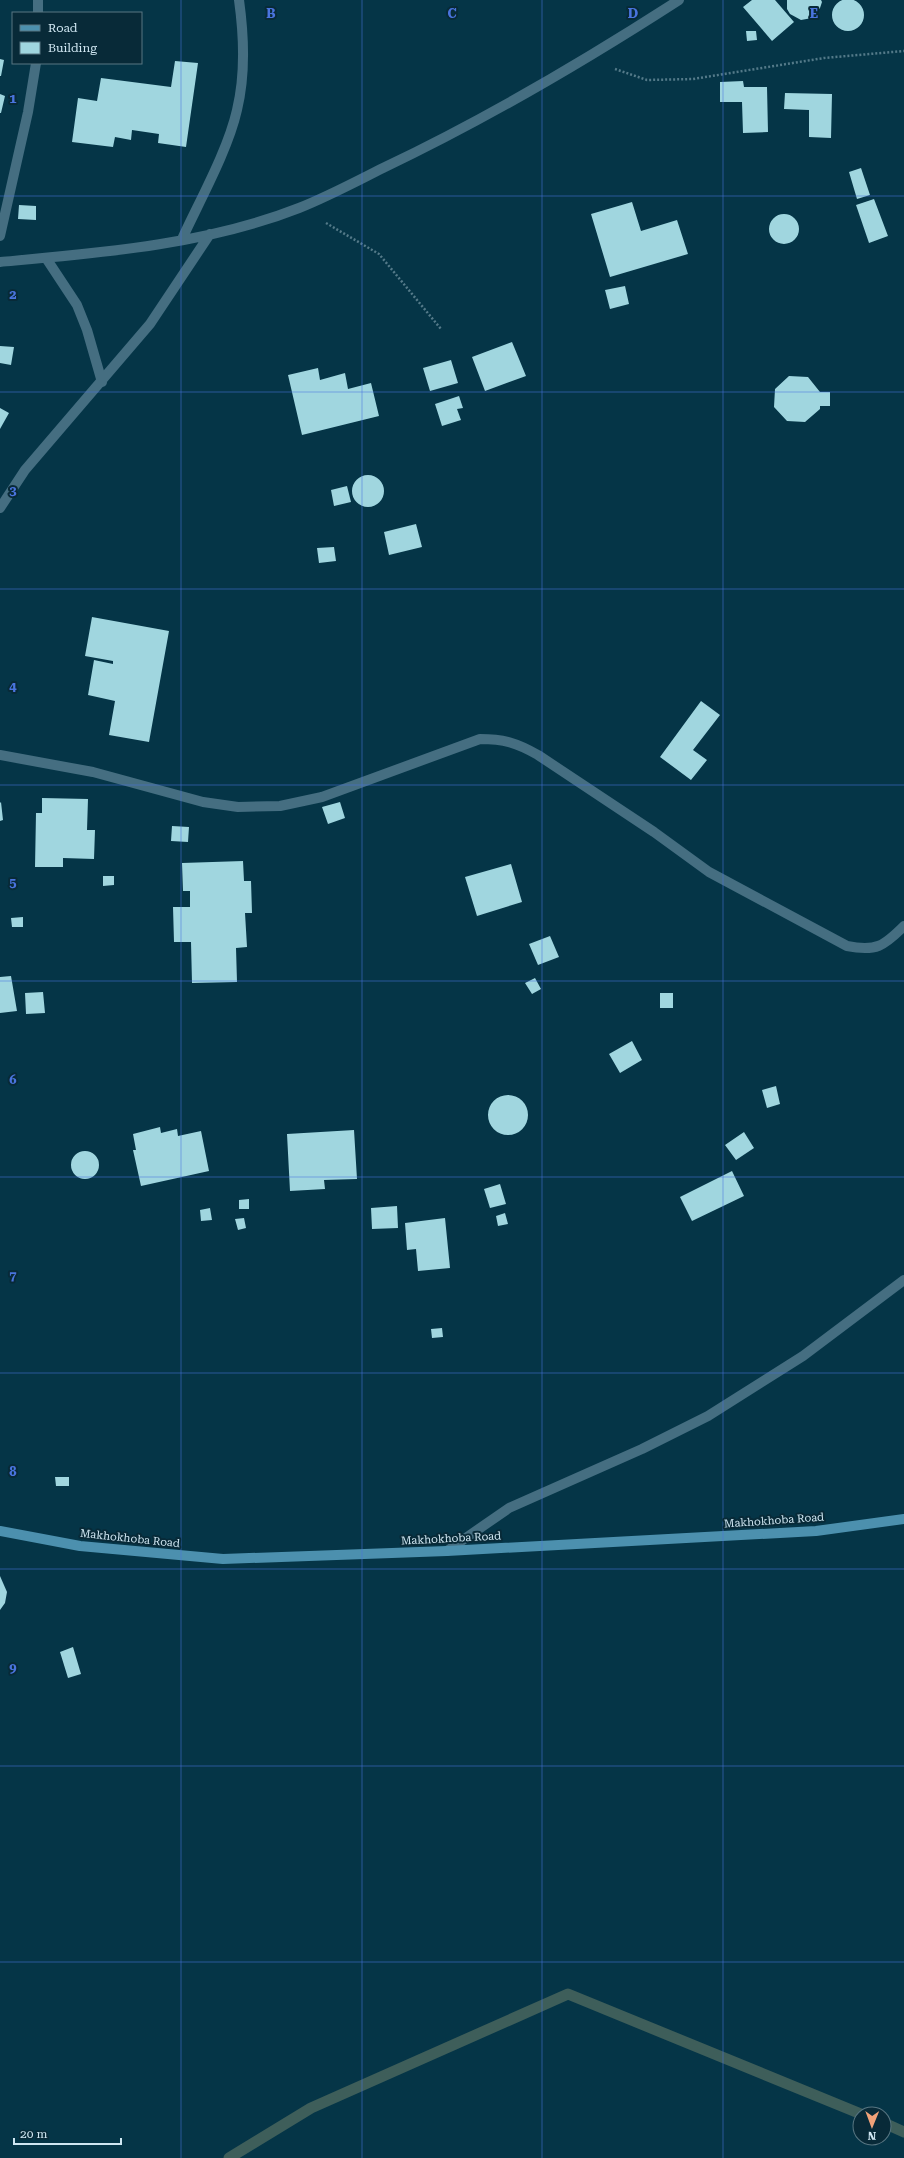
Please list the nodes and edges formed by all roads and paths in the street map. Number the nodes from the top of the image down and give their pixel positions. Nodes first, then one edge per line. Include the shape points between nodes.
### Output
1 (38, 0) edge
2 (239, 0) edge
3 (679, 0) edge
4 (38, 12) edge
5 (904, 51) edge
6 (592, 56) junction
7 (36, 64) edge
8 (299, 208) junction
9 (210, 234) junction
10 (0, 236) edge
11 (182, 239) junction
12 (46, 258) junction
13 (0, 262) edge
14 (441, 329) dead end
15 (102, 382) junction
16 (0, 508) edge
17 (0, 755) edge
18 (904, 926) edge
19 (904, 1280) edge
20 (904, 1519) edge
21 (0, 1532) edge
22 (447, 1551) junction

1 - 4 street
2 - 11 street via 243,77 237,111 225,146
3 - 6 street
5 - 6 path via 824,58 693,79 647,80 609,67
6 - 8 street via 450,136
7 - 10 street
8 - 9 street
8 - 14 path via 379,254
9 - 11 street
9 - 15 street via 150,324
11 - 12 street
12 - 13 street
12 - 15 street via 77,305
15 - 16 street via 25,470
17 - 18 street via 93,772 203,802 238,807 280,806 322,797 480,739 501,739 538,755 709,872 847,946 865,950 877,948 888,942
19 - 22 street via 803,1356 708,1416 642,1449 509,1508
20 - 22 street, Makhokhoba Road via 816,1531
21 - 22 street, Makhokhoba Road via 80,1546 223,1559

